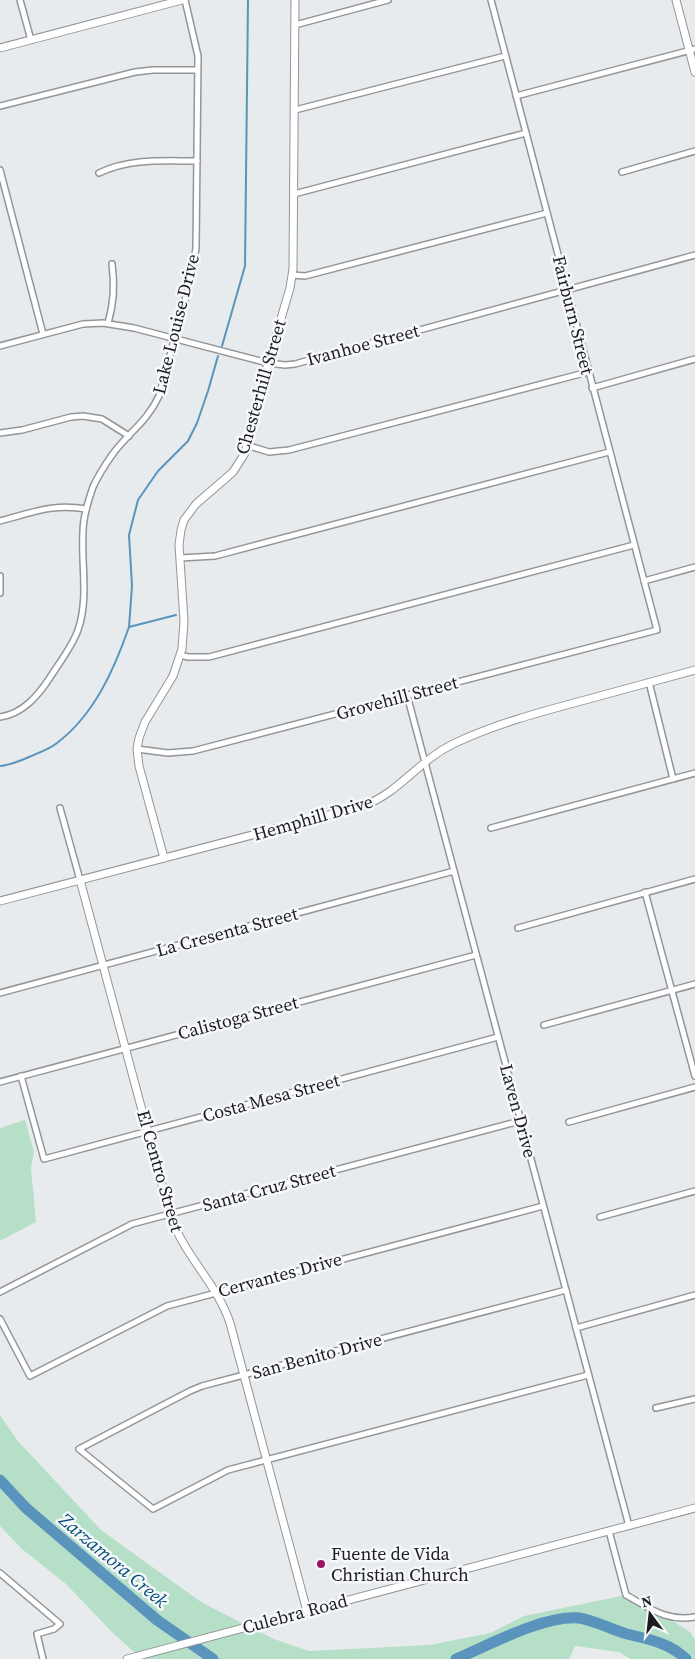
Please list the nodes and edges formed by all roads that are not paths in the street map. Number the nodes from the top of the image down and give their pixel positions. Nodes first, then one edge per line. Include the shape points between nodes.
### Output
1 (20, 0) edge
2 (184, 0) edge
3 (295, 0) edge
4 (388, 0) edge
5 (491, 0) edge
6 (676, 0) edge
7 (295, 25) junction
8 (31, 40) junction
9 (0, 48) edge
10 (692, 50) edge
11 (505, 56) junction
12 (197, 70) junction
13 (695, 72) edge
14 (516, 96) junction
15 (0, 106) edge
16 (295, 110) junction
17 (526, 133) junction
18 (695, 151) edge
19 (197, 161) junction
20 (0, 170) edge
21 (622, 172) dead end
22 (99, 173) dead end
23 (294, 194) junction
24 (548, 213) junction
25 (695, 255) edge
26 (112, 264) dead end
27 (293, 275) junction
28 (567, 290) junction
29 (108, 323) junction
30 (44, 334) junction
31 (174, 338) junction
32 (0, 346) edge
33 (695, 359) edge
34 (268, 363) junction
35 (588, 372) junction
36 (592, 388) junction
37 (0, 433) edge
38 (129, 436) junction
39 (246, 445) junction
40 (609, 452) junction
41 (86, 509) junction
42 (0, 521) edge
43 (634, 545) junction
44 (180, 558) junction
45 (695, 567) edge
46 (0, 576) edge
47 (644, 581) junction
48 (0, 593) edge
49 (656, 630) joint
50 (180, 654) junction
51 (695, 670) edge
52 (649, 682) junction
53 (407, 696) junction
54 (0, 718) edge
55 (137, 749) junction
56 (424, 762) junction
57 (695, 773) edge
58 (674, 779) junction
59 (60, 808) dead end
60 (491, 828) dead end
61 (164, 858) junction
62 (454, 871) junction
63 (695, 879) edge
64 (80, 880) junction
65 (645, 892) junction
66 (0, 901) edge
67 (518, 928) dead end
68 (476, 954) junction
69 (103, 965) junction
70 (695, 984) edge
71 (672, 991) junction
72 (0, 993) edge
73 (544, 1025) dead end
74 (498, 1037) junction
75 (125, 1048) junction
76 (22, 1076) junction
77 (695, 1076) edge
78 (0, 1082) edge
79 (695, 1088) edge
80 (520, 1121) junction
81 (569, 1122) dead end
82 (147, 1131) junction
83 (695, 1191) edge
84 (543, 1206) junction
85 (170, 1214) junction
86 (600, 1217) dead end
87 (566, 1290) junction
88 (0, 1292) edge
89 (215, 1293) junction
90 (695, 1295) edge
91 (0, 1319) edge
92 (576, 1328) junction
93 (244, 1375) junction
94 (588, 1375) junction
95 (695, 1399) edge
96 (656, 1408) dead end
97 (266, 1460) junction
98 (695, 1508) edge
99 (629, 1526) junction
100 (609, 1531) junction
101 (0, 1574) edge
102 (307, 1611) junction
103 (695, 1617) edge
104 (44, 1658) edge
105 (127, 1659) edge

1 - 8 street
2 - 8 street
2 - 12 street, Lake Louise Drive via 197,51
3 - 7 street, Chesterhill Street
4 - 7 street
5 - 11 street, Fairburn Street
6 - 10 street
7 - 16 street, Chesterhill Street
8 - 9 street
10 - 13 street
10 - 14 street
11 - 14 street, Fairburn Street
11 - 16 street
12 - 15 street via 134,72
12 - 19 street, Lake Louise Drive
14 - 17 street, Fairburn Street
16 - 23 street, Chesterhill Street
17 - 23 street
17 - 24 street, Fairburn Street
18 - 21 street
19 - 22 street via 135,162
19 - 31 street, Lake Louise Drive via 196,248
20 - 30 street
23 - 27 street, Chesterhill Street
24 - 27 street via 304,276
24 - 28 street, Fairburn Street
25 - 28 street, Ivanhoe Street
26 - 29 street via 115,290
27 - 34 street, Chesterhill Street
28 - 34 street, Ivanhoe Street via 295,364
28 - 35 street, Fairburn Street
29 - 30 street, Ivanhoe Street via 84,324
29 - 31 street, Ivanhoe Street
30 - 32 street, Ivanhoe Street
31 - 34 street, Ivanhoe Street
31 - 38 street, Lake Louise Drive via 154,408
33 - 36 street
34 - 39 street, Chesterhill Street
35 - 36 street, Fairburn Street
35 - 39 street via 289,450 269,452
36 - 40 street, Fairburn Street
37 - 38 street via 83,416 102,419
38 - 41 street, Lake Louise Drive via 99,475
39 - 44 street, Chesterhill Street via 233,472 196,504 184,520
40 - 43 street, Fairburn Street
40 - 44 street via 215,556
41 - 42 street via 54,507
41 - 54 street, Lake Louise Drive via 84,595 78,630 49,679 30,702 13,714
43 - 47 street, Fairburn Street
43 - 50 street via 209,657 193,658
44 - 50 street, Chesterhill Street via 184,621
45 - 47 street
46 - 48 street
47 - 49 street, Fairburn Street
49 - 53 street, Grovehill Street
50 - 55 street, Chesterhill Street via 173,676 145,722
51 - 52 street, Hemphill Drive
52 - 56 street, Hemphill Drive via 520,717 452,744
52 - 58 street
53 - 55 street, Grovehill Street via 193,751 168,753
53 - 56 street, Laven Drive
55 - 61 street, Chesterhill Street
56 - 61 street, Hemphill Drive via 390,793 363,806
56 - 62 street, Laven Drive
57 - 58 street
58 - 60 street
59 - 64 street, El Centro Street
61 - 64 street, Hemphill Drive
62 - 68 street, Laven Drive
62 - 69 street, La Cresenta Street
63 - 65 street
64 - 66 street, Hemphill Drive
64 - 69 street, El Centro Street
65 - 67 street
65 - 71 street
68 - 74 street, Laven Drive
68 - 75 street, Calistoga Street
69 - 72 street, La Cresenta Street
69 - 75 street, El Centro Street
70 - 71 street
71 - 73 street
71 - 77 street
74 - 80 street, Laven Drive
74 - 82 street, Costa Mesa Street
75 - 76 street, Calistoga Street
75 - 82 street, El Centro Street
76 - 78 street, Calistoga Street
76 - 82 street, Costa Mesa Street via 44,1159
79 - 81 street
80 - 84 street, Laven Drive
80 - 85 street, Santa Cruz Street
82 - 85 street, El Centro Street
83 - 86 street
84 - 87 street, Laven Drive
84 - 89 street, Cervantes Drive
85 - 88 street, Santa Cruz Street via 124,1227
85 - 89 street, El Centro Street via 186,1250
87 - 92 street, Laven Drive
87 - 93 street, San Benito Drive
89 - 91 street, Cervantes Drive via 156,1310 30,1376
89 - 93 street, El Centro Street via 227,1315
90 - 92 street
92 - 94 street, Laven Drive
93 - 97 street, El Centro Street
93 - 97 street, San Benito Drive via 190,1390 79,1450 153,1509 228,1470
94 - 97 street
94 - 99 street, Laven Drive
95 - 96 street
97 - 102 street, El Centro Street
98 - 99 street, Culebra Road
99 - 100 street, Culebra Road
100 - 102 street, Culebra Road
100 - 103 street via 626,1595 670,1617
101 - 104 street via 60,1624 37,1634
102 - 105 street, Culebra Road

